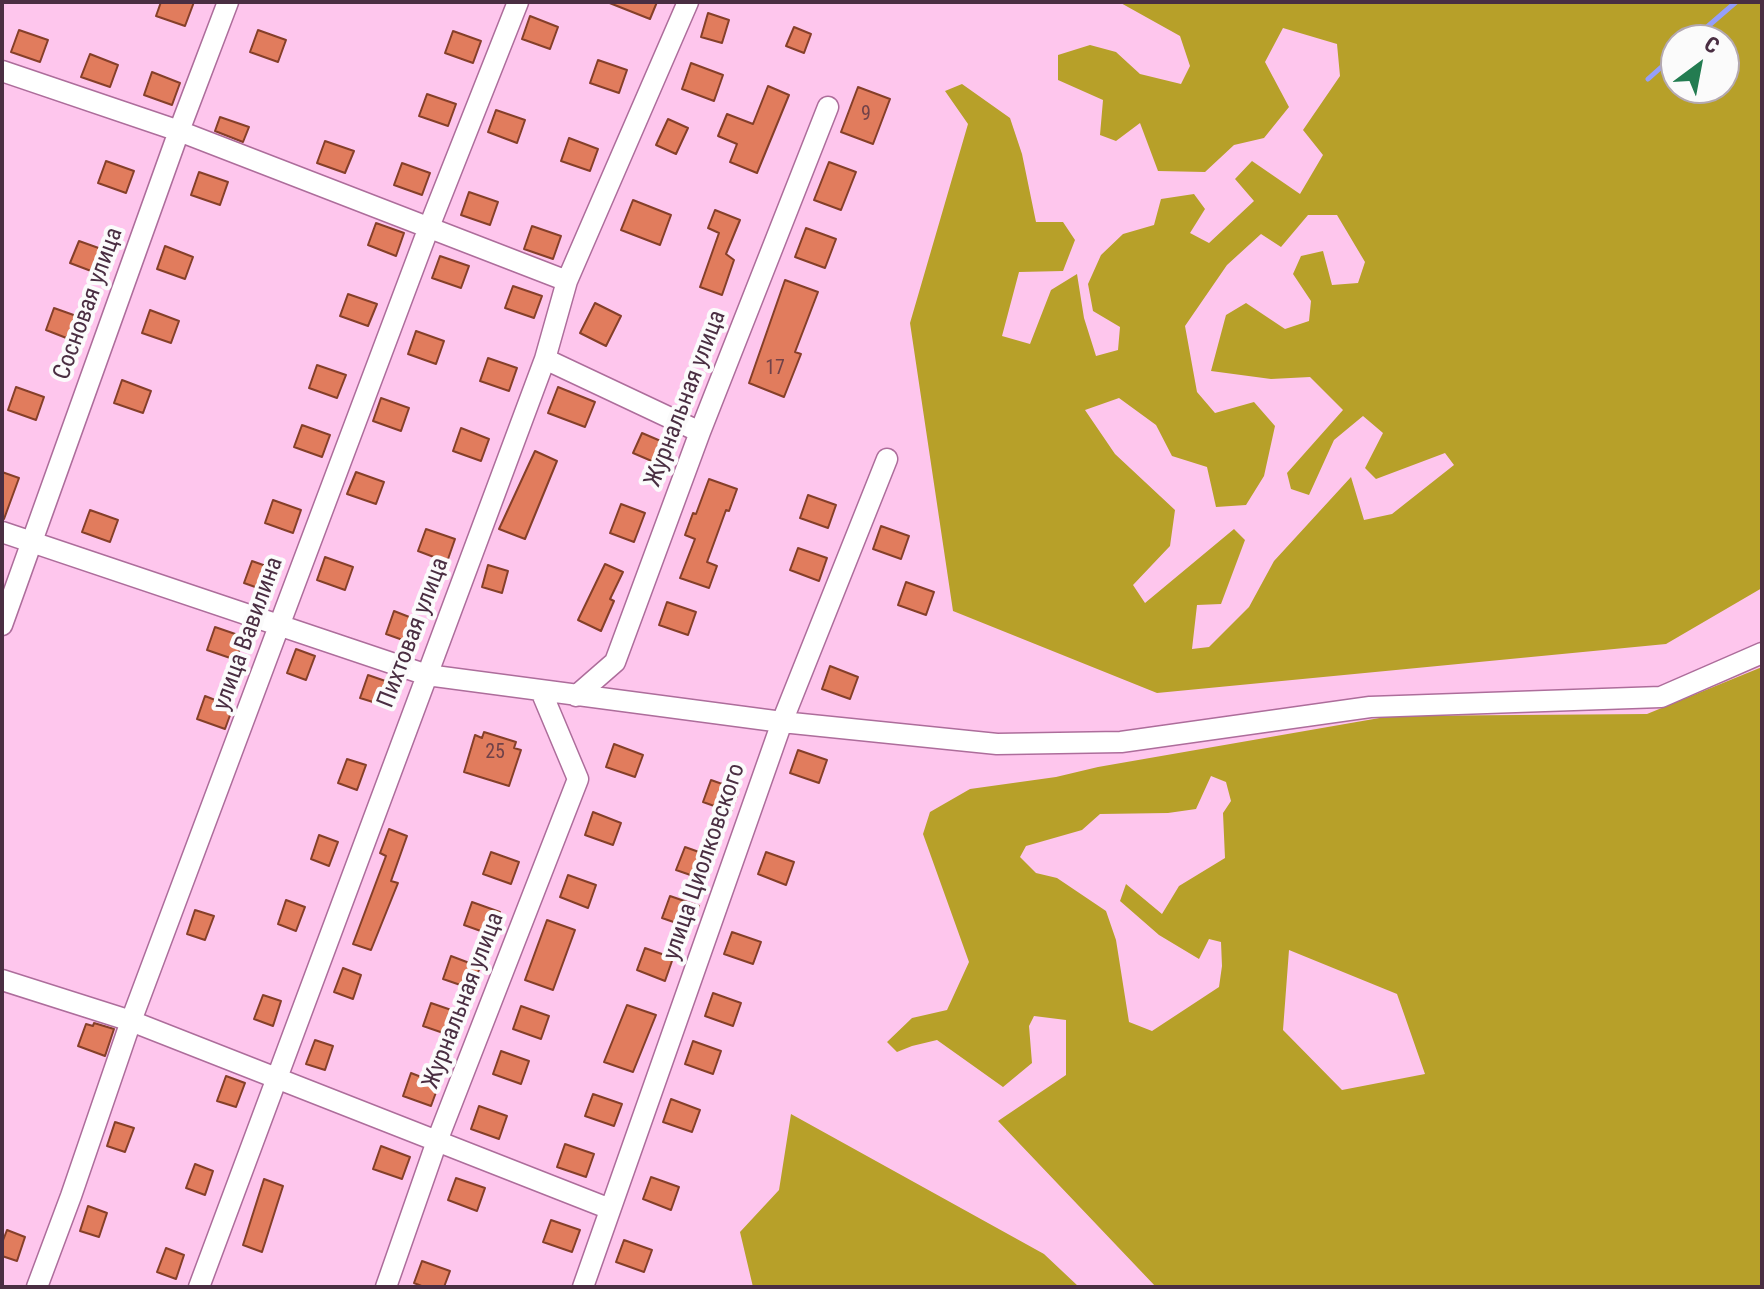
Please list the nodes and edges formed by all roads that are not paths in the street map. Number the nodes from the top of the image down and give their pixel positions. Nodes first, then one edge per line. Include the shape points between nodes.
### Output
1 (228, 2) edge
2 (518, 2) edge
3 (688, 2) edge
4 (2, 71) edge
5 (828, 107) dead end
6 (179, 131) junction
7 (429, 227) junction
8 (567, 281) junction
9 (545, 359) junction
10 (700, 432) junction
11 (887, 459) dead end
12 (2, 532) edge
13 (32, 542) junction
14 (2, 625) edge
15 (279, 626) junction
16 (1762, 653) edge
17 (427, 675) junction
18 (541, 691) junction
19 (576, 696) junction
20 (782, 722) junction
21 (2, 980) edge
22 (131, 1021) junction
23 (276, 1076) junction
24 (437, 1141) junction
25 (610, 1209) junction
26 (37, 1287) edge
27 (199, 1287) edge
28 (386, 1287) edge
29 (583, 1287) edge

1 - 6 street, Сосновая улица
2 - 7 street, улица Вавилина
3 - 8 street, Пихтовая улица
4 - 6 street
5 - 10 street, Журнальная улица
6 - 7 street
6 - 13 street, Сосновая улица
7 - 8 street
7 - 15 street, улица Вавилина
8 - 9 street, Пихтовая улица
9 - 10 street
9 - 17 street, Пихтовая улица
10 - 19 street, Журнальная улица via 615,662
11 - 20 street, улица Циолковского
12 - 13 street
13 - 14 street, Сосновая улица
13 - 15 street
15 - 17 street
15 - 22 street, улица Вавилина
16 - 20 street via 1661,697 1370,707 1121,742 997,744
17 - 18 street
17 - 23 street, Пихтовая улица
18 - 19 street
18 - 24 street, Журнальная улица via 578,779
19 - 20 street
20 - 25 street, улица Циолковского
21 - 22 street
22 - 23 street
22 - 26 street, улица Вавилина
23 - 24 street
23 - 27 street, Пихтовая улица
24 - 25 street
24 - 28 street, Журнальная улица
25 - 29 street, улица Циолковского

